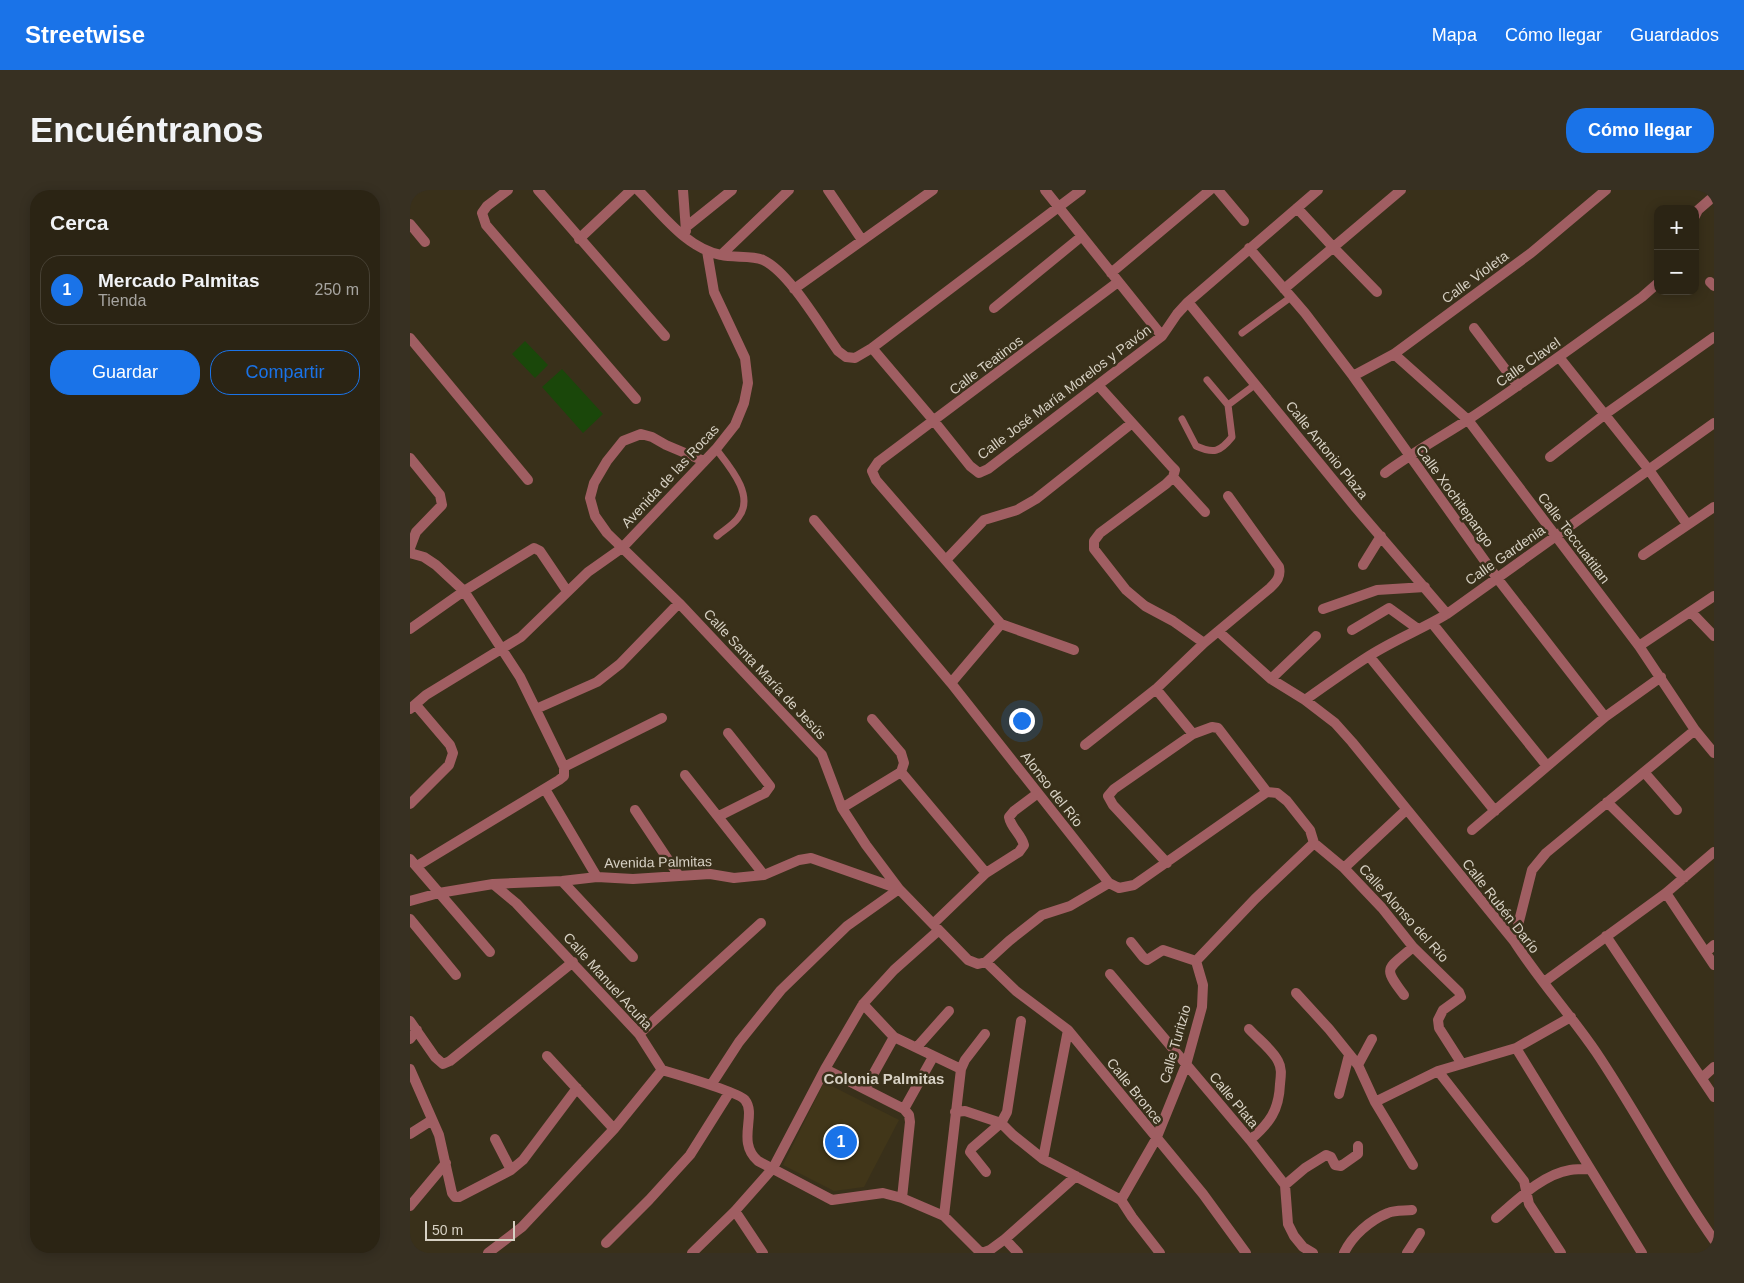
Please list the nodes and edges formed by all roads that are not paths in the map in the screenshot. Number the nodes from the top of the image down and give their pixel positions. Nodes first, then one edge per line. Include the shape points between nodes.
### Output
1 (508, 190) edge
2 (538, 190) edge
3 (631, 190) edge
4 (638, 190) edge
5 (683, 190) edge
6 (732, 190) edge
7 (789, 190) edge
8 (828, 190) edge
9 (933, 190) edge
10 (1045, 190) edge
11 (1082, 190) edge
12 (1210, 190) edge
13 (1218, 190) edge
14 (1318, 190) edge
15 (1402, 190) edge
16 (1606, 190) edge
17 (1714, 196) edge
18 (1060, 208) junction
19 (1297, 208) junction
20 (1699, 209) edge
21 (1244, 221) dead end
22 (410, 224) edge
23 (686, 227) junction
24 (1082, 236) junction
25 (579, 239) junction
26 (687, 239) junction
27 (862, 240) junction
28 (425, 242) dead end
29 (1333, 247) junction
30 (1249, 248) junction
31 (707, 251) junction
32 (721, 255) junction
33 (1111, 273) junction
34 (1118, 282) junction
35 (1654, 287) edge
36 (794, 289) junction
37 (1377, 292) dead end
38 (1288, 293) junction
39 (1188, 302) junction
40 (994, 308) dead end
41 (1474, 328) dead end
42 (1242, 333) dead end
43 (666, 336) dead end
44 (1162, 336) junction
45 (1714, 337) edge
46 (410, 338) edge
47 (872, 348) junction
48 (1394, 354) junction
49 (1559, 356) junction
50 (1353, 376) junction
51 (1207, 380) dead end
52 (1256, 384) junction
53 (1098, 385) junction
54 (1518, 386) junction
55 (636, 399) dead end
56 (1228, 405) junction
57 (1604, 415) junction
58 (1182, 419) dead end
59 (1468, 420) junction
60 (934, 421) junction
61 (1132, 423) junction
62 (1714, 423) edge
63 (716, 449) junction
64 (1409, 456) junction
65 (1550, 457) dead end
66 (410, 458) edge
67 (704, 461) junction
68 (1649, 470) junction
69 (1386, 473) dead end
70 (1173, 477) junction
71 (528, 480) dead end
72 (1228, 496) dead end
73 (1714, 507) edge
74 (1205, 512) dead end
75 (814, 520) dead end
76 (1687, 524) junction
77 (717, 536) dead end
78 (1381, 536) junction
79 (1555, 536) junction
80 (410, 548) edge
81 (622, 548) junction
82 (410, 553) edge
83 (1643, 555) dead end
84 (946, 560) junction
85 (1363, 565) dead end
86 (1497, 578) junction
87 (1425, 587) junction
88 (464, 591) junction
89 (567, 591) junction
90 (1714, 596) edge
91 (679, 603) junction
92 (1324, 609) dead end
93 (1691, 612) junction
94 (1447, 614) junction
95 (1001, 624) junction
96 (1432, 624) junction
97 (410, 629) edge
98 (1418, 629) junction
99 (1352, 630) dead end
100 (1219, 632) junction
101 (1316, 636) dead end
102 (1714, 636) edge
103 (1204, 643) junction
104 (1639, 646) junction
105 (502, 649) junction
106 (1074, 650) dead end
107 (1369, 656) junction
108 (1661, 677) junction
109 (1271, 679) junction
110 (951, 683) junction
111 (1156, 689) junction
112 (1305, 700) junction
113 (413, 707) edge
114 (536, 709) junction
115 (662, 718) dead end
116 (1605, 718) junction
117 (872, 719) dead end
118 (1695, 730) junction
119 (728, 733) dead end
120 (1194, 734) junction
121 (1085, 745) dead end
122 (1714, 753) edge
123 (1547, 766) junction
124 (564, 771) junction
125 (901, 772) junction
126 (1644, 772) junction
127 (685, 775) dead end
128 (545, 789) junction
129 (1267, 792) junction
130 (1038, 793) junction
131 (1607, 802) junction
132 (410, 804) edge
133 (842, 808) junction
134 (634, 810) dead end
135 (1406, 810) junction
136 (1677, 810) dead end
137 (1495, 811) junction
138 (719, 816) junction
139 (1472, 830) dead end
140 (1314, 842) junction
141 (1714, 852) edge
142 (413, 862) edge
143 (1167, 864) junction
144 (1344, 868) junction
145 (986, 873) junction
146 (764, 875) junction
147 (679, 876) junction
148 (597, 877) junction
149 (1684, 878) junction
150 (562, 881) junction
151 (493, 884) junction
152 (1109, 884) junction
153 (900, 889) junction
154 (439, 893) junction
155 (1666, 893) junction
156 (410, 902) edge
157 (410, 919) edge
158 (761, 923) dead end
159 (936, 927) junction
160 (1606, 936) junction
161 (1514, 941) junction
162 (1131, 942) dead end
163 (1413, 947) junction
164 (1710, 949) edge
165 (490, 952) dead end
166 (632, 957) dead end
167 (1196, 960) junction
168 (573, 962) junction
169 (986, 962) junction
170 (1714, 965) edge
171 (1110, 974) dead end
172 (456, 975) dead end
173 (1544, 982) junction
174 (1296, 992) dead end
175 (1404, 996) dead end
176 (863, 1004) junction
177 (949, 1011) dead end
178 (1571, 1017) junction
179 (410, 1021) edge
180 (1022, 1021) dead end
181 (1249, 1029) dead end
182 (417, 1030) junction
183 (1068, 1030) junction
184 (639, 1034) junction
185 (985, 1034) dead end
186 (894, 1037) junction
187 (410, 1039) edge
188 (1372, 1039) dead end
189 (917, 1047) junction
190 (1516, 1048) junction
191 (1349, 1055) junction
192 (547, 1056) dead end
193 (933, 1057) junction
194 (1462, 1064) junction
195 (1186, 1065) junction
196 (1358, 1066) junction
197 (1714, 1067) edge
198 (410, 1069) edge
199 (825, 1069) junction
200 (961, 1069) junction
201 (662, 1070) junction
202 (1438, 1071) junction
203 (1702, 1078) junction
204 (711, 1085) junction
205 (577, 1088) junction
206 (865, 1089) junction
207 (729, 1093) junction
208 (1339, 1094) dead end
209 (1714, 1097) edge
210 (1375, 1102) junction
211 (906, 1112) junction
212 (955, 1112) junction
213 (432, 1120) junction
214 (1002, 1123) junction
215 (614, 1129) junction
216 (410, 1134) edge
217 (495, 1139) dead end
218 (1156, 1140) junction
219 (1250, 1140) junction
220 (1358, 1146) dead end
221 (1043, 1159) junction
222 (446, 1163) junction
223 (1413, 1165) dead end
224 (772, 1168) junction
225 (1590, 1169) junction
226 (511, 1170) junction
227 (986, 1172) dead end
228 (1076, 1176) junction
229 (1285, 1185) junction
230 (1526, 1192) junction
231 (902, 1198) junction
232 (1121, 1200) junction
233 (410, 1206) edge
234 (1412, 1210) dead end
235 (734, 1211) junction
236 (944, 1216) junction
237 (1496, 1218) dead end
238 (1420, 1233) dead end
239 (1005, 1239) junction
240 (1714, 1240) edge
241 (606, 1243) dead end
242 (488, 1253) edge
243 (692, 1253) edge
244 (763, 1253) edge
245 (982, 1253) edge
246 (1018, 1253) edge
247 (1160, 1253) edge
248 (1246, 1253) edge
249 (1313, 1253) edge
250 (1344, 1253) edge
251 (1407, 1253) edge
252 (1561, 1253) edge
253 (1642, 1253) edge

1 - 55 street via 482,213 486,225
2 - 25 street
3 - 25 street
4 - 26 street
5 - 23 street
6 - 23 street
7 - 32 street
8 - 27 street
9 - 27 street
10 - 18 street
11 - 18 street
12 - 33 street
13 - 21 street
14 - 19 street, Calle José María Morelos y Pavón
15 - 29 street
16 - 48 street, Calle Violeta via 1532,253
17 - 20 street
18 - 24 street
18 - 47 street
19 - 29 street
19 - 30 street, Calle José María Morelos y Pavón
22 - 28 street
23 - 26 street
24 - 33 street
24 - 40 street
25 - 43 street
26 - 31 street
27 - 36 street
29 - 37 street
29 - 38 street
30 - 38 street, Calle Xochitepango
30 - 39 street, Calle José María Morelos y Pavón
31 - 32 street
31 - 63 street, Avenida de las Rocas via 714,292 745,358 748,383 735,425
32 - 36 street via 762,259
33 - 34 street
34 - 44 street
34 - 60 street, Calle Teatinos
35 - 49 street, Calle Clavel
36 - 47 street via 846,357 854,358
38 - 42 lane
38 - 50 street, Calle Xochitepango
39 - 44 street, Calle José María Morelos y Pavón
39 - 52 street, Calle Antonio Plaza
41 - 54 street
44 - 53 street, Calle José María Morelos y Pavón
45 - 57 street
46 - 71 street
47 - 60 street
48 - 50 street, Calle Violeta
48 - 59 street, Calle Teccuatitlan
49 - 54 street, Calle Clavel
49 - 57 street
50 - 64 street, Calle Xochitepango
51 - 56 lane
52 - 56 lane
52 - 78 street, Calle Antonio Plaza
53 - 60 street, Calle José María Morelos y Pavón via 979,473
53 - 61 street
54 - 59 street, Calle Clavel
56 - 58 lane via 1232,437 1222,448 1208,451 1196,446
57 - 65 street
57 - 68 street
59 - 64 street, Calle Clavel
59 - 79 street, Calle Teccuatitlan
60 - 84 street, Calle Teatinos via 878,462 872,471 876,480
61 - 70 street via 1171,466
61 - 84 street via 1036,499 1017,510 984,520
62 - 68 street, Calle Gardenia
63 - 67 street, Avenida de las Rocas
63 - 77 lane via 742,488 743,508 738,518
64 - 69 street, Calle Clavel
64 - 86 street, Calle Xochitepango
66 - 80 street via 440,495 442,505 416,532
67 - 81 street, Avenida de las Rocas
67 - 81 street, Calle Santa María de Jesús via 641,434 623,441 606,461 590,498 595,516
68 - 76 street
68 - 79 street, Calle Gardenia
70 - 74 street
70 - 103 street via 1100,533 1094,541 1094,549 1126,590 1145,606
72 - 100 street via 1274,558 1280,574 1270,588
73 - 76 street
75 - 110 street, Alonso del Río
76 - 83 street
78 - 85 street
78 - 87 street, Calle Antonio Plaza
79 - 86 street, Calle Gardenia
79 - 104 street, Calle Teccuatitlan
81 - 89 street, Avenida de las Rocas
81 - 91 street, Calle Santa María de Jesús
82 - 88 street via 436,565
84 - 95 street
86 - 94 street, Calle Gardenia
86 - 116 street, Calle Xochitepango
87 - 92 street via 1377,590
87 - 94 street, Calle Antonio Plaza
88 - 89 street via 534,548 540,551
88 - 97 street
88 - 105 street
89 - 105 street, Avenida de las Rocas via 521,637
90 - 93 street
91 - 114 street via 620,664 597,682
91 - 133 street, Calle Santa María de Jesús via 822,755
93 - 102 street
93 - 104 street
94 - 96 street, Calle Gardenia
95 - 106 street
95 - 110 street
96 - 98 street, Calle Gardenia
96 - 123 street
98 - 99 street via 1389,608
98 - 107 street, Calle Gardenia
100 - 103 street
100 - 109 street, Calle Rubén Darío
101 - 109 street
103 - 111 street
104 - 108 street, Calle Teccuatitlan
105 - 113 street, Avenida de las Rocas
105 - 114 street
107 - 112 street, Calle Gardenia
107 - 137 street
108 - 116 street
108 - 118 street, Calle Teccuatitlan
109 - 112 street, Calle Rubén Darío
110 - 130 street, Alonso del Río
111 - 120 street
111 - 121 street
112 - 135 street, Calle Rubén Darío via 1335,723
113 - 132 street via 450,745 453,753 449,765
114 - 124 street
115 - 124 street
116 - 123 street
117 - 125 street via 901,754 904,763
118 - 122 street, Calle Teccuatitlan
118 - 126 street
119 - 138 street via 770,786 765,793
120 - 129 street via 1218,728
120 - 143 street via 1108,796
123 - 137 street
124 - 128 street
125 - 133 street
125 - 145 street
126 - 131 street
126 - 136 street
127 - 138 street
128 - 142 street
128 - 148 street
129 - 140 street, Calle Alonso del Río via 1278,793 1287,801 1310,830
129 - 143 street
130 - 145 street via 1009,817 1024,845 1019,852
130 - 152 street, Alonso del Río
131 - 149 street
131 - 161 street via 1546,853 1532,870
133 - 153 street, Calle Santa María de Jesús
134 - 147 street
135 - 144 street
135 - 161 street, Calle Rubén Darío
137 - 139 street
138 - 146 street
140 - 144 street, Calle Alonso del Río
140 - 167 street
141 - 149 street
142 - 154 street
143 - 152 street via 1134,885 1119,888
144 - 163 street, Calle Alonso del Río
145 - 159 street
146 - 147 street, Avenida Palmitas via 734,878 710,874
146 - 153 street, Avenida Palmitas via 811,858
147 - 148 street, Avenida Palmitas via 633,880
148 - 150 street, Avenida Palmitas
149 - 155 street
150 - 151 street, Avenida Palmitas
150 - 166 street
151 - 154 street, Avenida Palmitas
151 - 168 street, Calle Manuel Acuña
152 - 169 street via 1070,906 1042,915
153 - 159 street, Calle Santa María de Jesús
153 - 204 street via 847,926 781,990 739,1042
154 - 156 street, Avenida Palmitas
154 - 165 street
155 - 160 street
155 - 164 street
157 - 172 street
158 - 184 street
159 - 169 street, Calle Santa María de Jesús via 968,960 978,964
159 - 176 street
160 - 173 street
160 - 203 street
161 - 173 street, Calle Rubén Darío
162 - 167 street via 1148,960 1163,950
163 - 175 street via 1391,966 1389,972
163 - 194 street, Calle Alonso del Río via 1459,992 1461,997 1443,1010 1438,1020 1439,1028
164 - 170 street
167 - 195 street, Calle Turitzio via 1203,985 1202,1007
168 - 182 street via 450,1061 443,1064
168 - 184 street, Calle Manuel Acuña
169 - 183 street, Calle Bronce via 1016,991
171 - 195 street, Calle Plata
173 - 178 street, Calle Rubén Darío
174 - 191 street
176 - 186 street
176 - 199 street
177 - 189 street
178 - 190 street
178 - 240 street, Calle Rubén Darío
179 - 182 street
180 - 214 street via 1007,1112
181 - 219 street via 1281,1069 1275,1113
182 - 187 street
183 - 218 street, Calle Bronce
183 - 221 street
184 - 201 street, Calle Manuel Acuña
185 - 200 street
186 - 189 street
186 - 206 street
188 - 196 street
189 - 193 street
190 - 194 street
190 - 225 street
191 - 196 street
191 - 208 street
192 - 205 street
193 - 200 street
193 - 211 street
194 - 202 street
195 - 218 street, Calle Turitzio
195 - 219 street, Calle Plata
196 - 210 street
197 - 203 street
198 - 213 street
199 - 206 street
199 - 224 street
200 - 212 street
201 - 204 street
201 - 215 street
202 - 210 street
202 - 230 street via 1524,1181
203 - 209 street
204 - 207 street
205 - 215 street
205 - 226 street via 523,1160
206 - 211 street
207 - 224 street via 746,1101 750,1154
207 - 241 street via 690,1155
210 - 223 street
211 - 231 street via 910,1122
212 - 214 street via 965,1111
212 - 236 street
213 - 216 street
213 - 222 street
214 - 221 street
214 - 227 street via 970,1152
215 - 242 street via 522,1227
217 - 226 street
218 - 232 street, Calle Turitzio
218 - 248 street, Calle Bronce via 1203,1194
219 - 229 street, Calle Plata
220 - 229 street via 1358,1154 1341,1166 1326,1155
221 - 228 street
222 - 226 street via 455,1197
222 - 233 street
224 - 231 street via 832,1200 883,1193
224 - 235 street
225 - 230 street via 1561,1172
225 - 253 street
228 - 232 street
228 - 239 street
229 - 249 street via 1288,1224 1303,1247
230 - 237 street
230 - 252 street via 1529,1204
231 - 236 street
232 - 247 street
234 - 250 street via 1389,1212 1368,1225 1350,1240
235 - 243 street
235 - 244 street
236 - 245 street
238 - 251 street
239 - 245 street
239 - 246 street

